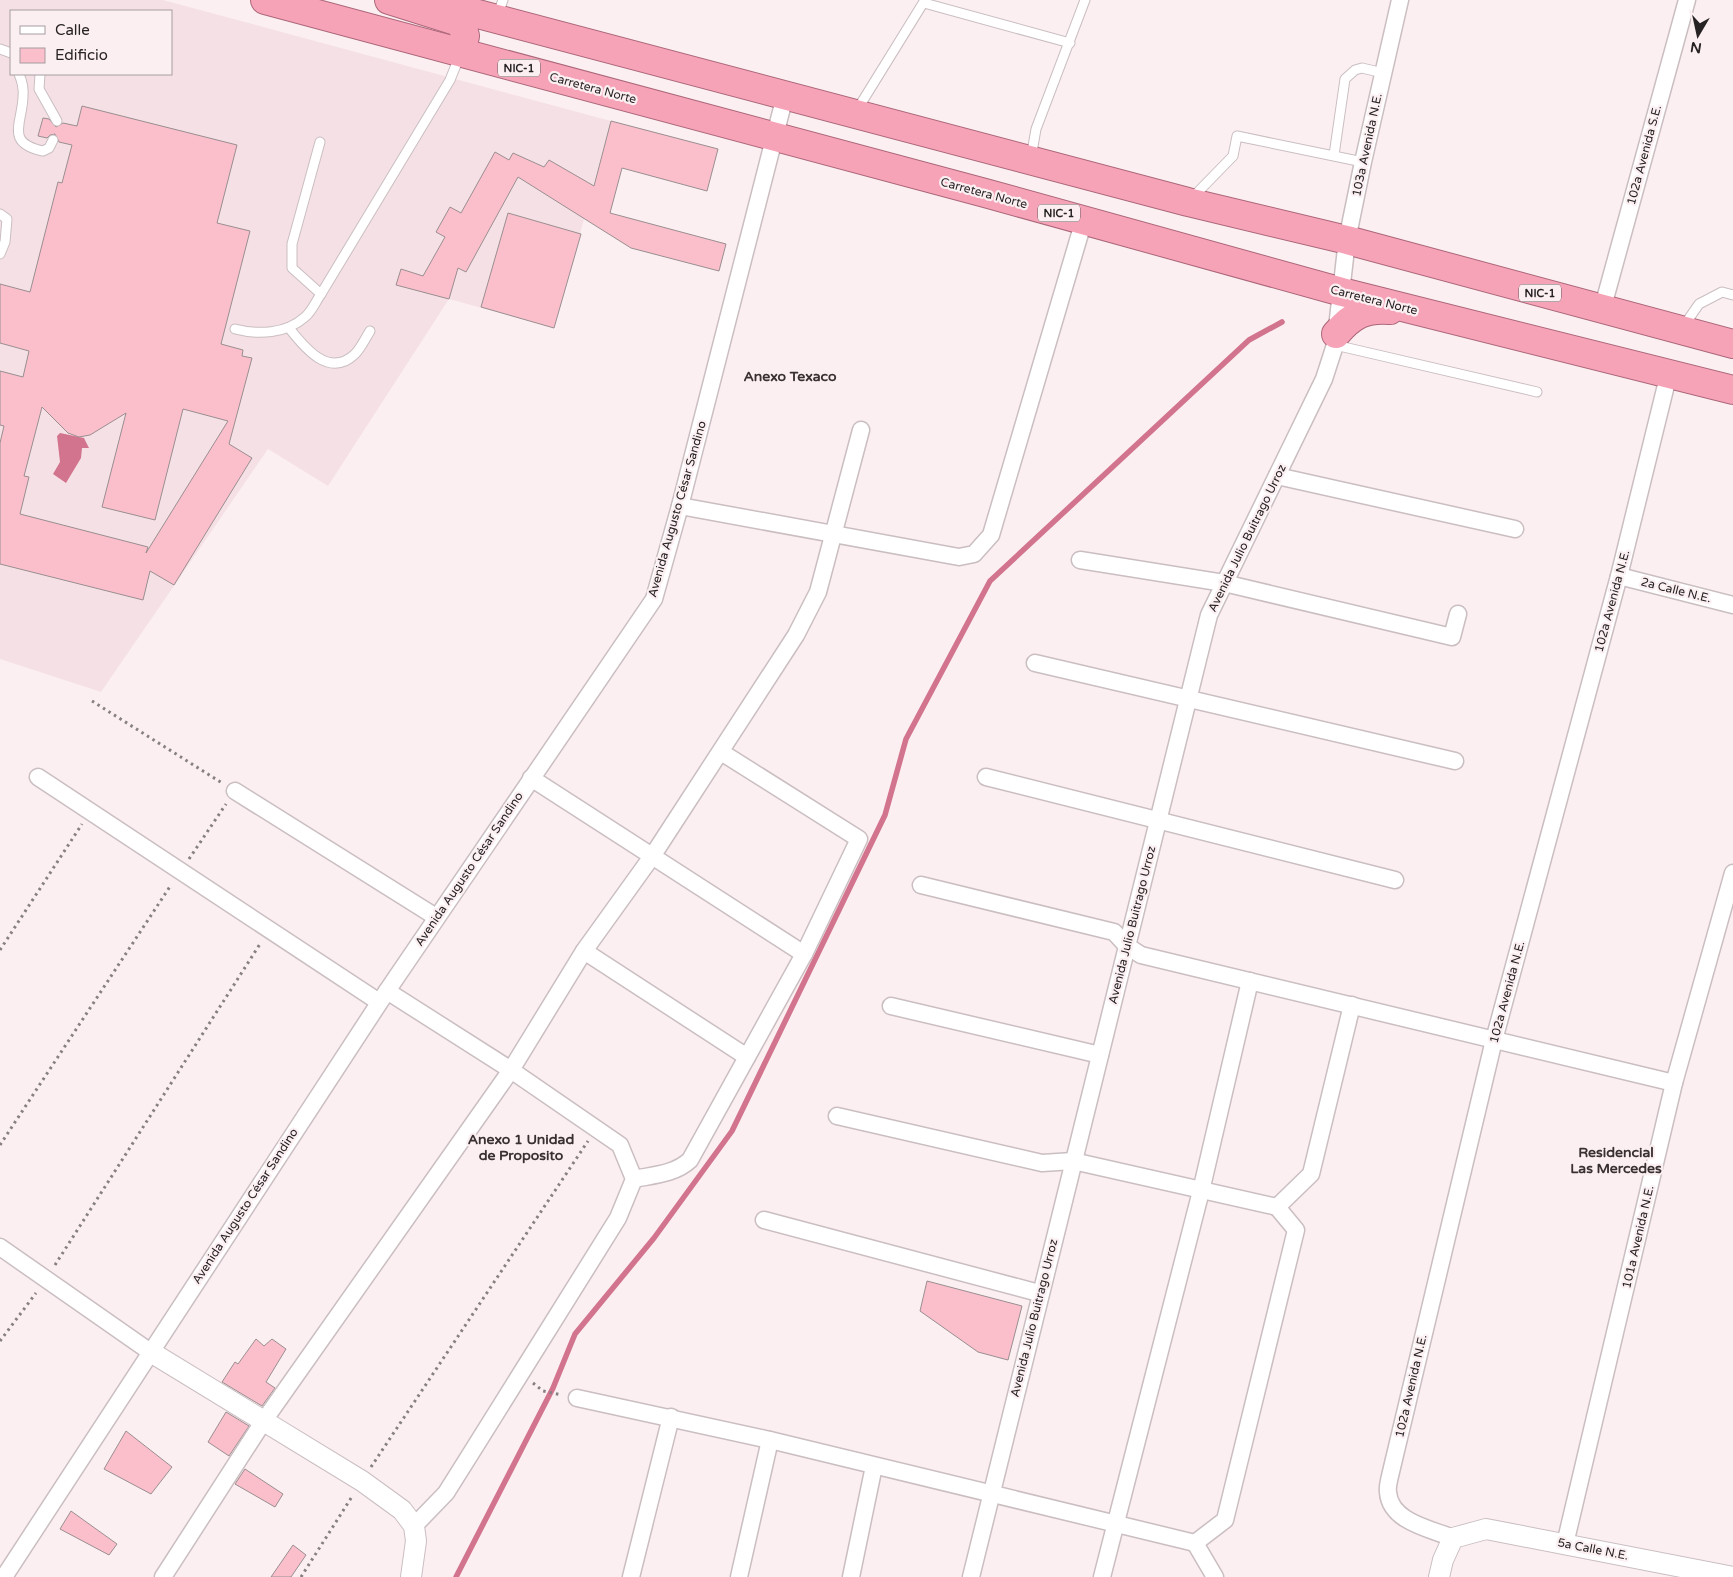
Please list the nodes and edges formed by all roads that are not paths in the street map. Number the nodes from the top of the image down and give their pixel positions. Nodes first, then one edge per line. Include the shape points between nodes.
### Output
1 (264, 0) edge
2 (389, 0) edge
3 (425, 0) edge
4 (1085, 0) edge
5 (1400, 0) edge
6 (1687, 0) edge
7 (924, 2) edge
8 (500, 9) edge
9 (1070, 43) junction
10 (460, 52) junction
11 (1383, 73) junction
12 (19, 75) edge
13 (40, 75) edge
14 (785, 96) junction
15 (854, 114) junction
16 (57, 121) dead end
17 (774, 137) junction
18 (53, 140) dead end
19 (320, 142) dead end
20 (1334, 155) junction
21 (1030, 160) junction
22 (1362, 162) junction
23 (1188, 202) junction
24 (0, 214) edge
25 (1084, 220) junction
26 (1347, 240) junction
27 (0, 254) edge
28 (1342, 292) junction
29 (321, 294) junction
30 (1733, 295) edge
31 (1602, 310) junction
32 (1433, 315) junction
33 (235, 328) dead end
34 (289, 328) junction
35 (370, 331) dead end
36 (1680, 331) junction
37 (1335, 340) junction
38 (1733, 344) edge
39 (1669, 373) junction
40 (1733, 390) edge
41 (1536, 392) dead end
42 (861, 430) dead end
43 (1277, 476) junction
44 (680, 506) junction
45 (1515, 529) dead end
46 (834, 536) junction
47 (1080, 560) dead end
48 (1619, 576) junction
49 (1224, 583) junction
50 (1733, 605) edge
51 (1458, 614) dead end
52 (1035, 663) dead end
53 (1188, 699) junction
54 (721, 752) junction
55 (1455, 761) dead end
56 (38, 777) dead end
57 (986, 777) dead end
58 (531, 778) junction
59 (235, 791) road end
60 (1158, 820) junction
61 (653, 855) junction
62 (1733, 873) edge
63 (1396, 880) dead end
64 (921, 885) dead end
65 (436, 917) junction
66 (1127, 946) junction
67 (584, 950) junction
68 (804, 954) junction
69 (1250, 981) junction
70 (383, 996) junction
71 (1352, 1005) junction
72 (891, 1006) dead end
73 (1494, 1040) junction
74 (1100, 1054) junction
75 (747, 1057) junction
76 (511, 1070) junction
77 (1674, 1083) junction
78 (837, 1116) dead end
79 (1073, 1161) junction
80 (634, 1179) junction
81 (1201, 1191) junction
82 (1277, 1207) junction
83 (764, 1220) dead end
84 (0, 1247) edge
85 (1039, 1293) junction
86 (149, 1351) junction
87 (570, 1396) road end
88 (671, 1417) junction
89 (263, 1422) junction
90 (770, 1440) junction
91 (874, 1466) junction
92 (992, 1494) junction
93 (1116, 1523) junction
94 (414, 1526) junction
95 (1453, 1538) junction
96 (1195, 1542) junction
97 (1565, 1544) junction
98 (4, 1577) edge
99 (163, 1577) edge
100 (411, 1577) edge
101 (631, 1577) edge
102 (739, 1577) edge
103 (851, 1577) edge
104 (971, 1577) edge
105 (1102, 1577) edge
106 (1215, 1577) edge
107 (1439, 1577) edge
108 (1733, 1577) edge

1 - 10 highway, Carretera Norte / NIC-1
2 - 10 highway via 462,23 465,36
3 - 8 highway, NIC-1
4 - 9 lane
5 - 11 street, 103a Avenida N.E.
6 - 31 street, 102a Avenida S.E.
7 - 9 lane
7 - 15 lane
8 - 14 highway, NIC-1
9 - 21 lane via 1036,129
10 - 17 highway, Carretera Norte / NIC-1
10 - 29 lane via 450,80
11 - 20 lane via 1362,68 1348,74 1345,79
11 - 22 street, 103a Avenida N.E.
12 - 18 lane via 23,85 20,140 43,151
13 - 16 lane via 39,89
14 - 15 highway, NIC-1
14 - 17 street, Avenida Augusto César Sandino
15 - 21 highway, NIC-1
17 - 25 highway, Carretera Norte / NIC-1
17 - 44 street, Avenida Augusto César Sandino
19 - 29 lane via 292,244 292,268
20 - 22 lane
20 - 23 lane via 1237,136 1233,156
21 - 23 highway, NIC-1
22 - 26 street, 103a Avenida N.E.
23 - 26 highway, NIC-1
24 - 27 lane via 7,219 5,242
25 - 28 highway, Carretera Norte / NIC-1
25 - 46 street via 991,535 974,554 960,557
26 - 28 street, 103a Avenida N.E.
26 - 31 highway, NIC-1
28 - 32 highway, Carretera Norte / NIC-1
28 - 37 street, Avenida Julio Buitrago Urroz
29 - 34 lane via 306,316
30 - 36 lane via 1722,292 1699,304
31 - 36 highway, NIC-1
32 - 37 highway via 1369,310 1354,316
32 - 39 highway, Carretera Norte / NIC-1
33 - 34 lane via 265,333
34 - 35 lane via 315,357 330,363 348,359 356,353
36 - 38 highway, NIC-1
37 - 41 lane
37 - 43 street, Avenida Julio Buitrago Urroz via 1324,379
39 - 40 highway, Carretera Norte / NIC-1
39 - 48 street, 102a Avenida N.E.
42 - 46 street
43 - 45 street
43 - 49 street, Avenida Julio Buitrago Urroz
44 - 46 street
44 - 58 street, Avenida Augusto César Sandino via 654,599
46 - 54 street via 818,592 796,635
47 - 49 street
48 - 50 street, 2a Calle N.E.
48 - 73 street, 102a Avenida N.E.
49 - 51 street via 1452,636
49 - 53 street, Avenida Julio Buitrago Urroz via 1209,616
52 - 53 street
53 - 55 street
53 - 60 street, Avenida Julio Buitrago Urroz
54 - 61 street
54 - 68 street via 859,839
56 - 70 street via 269,930
57 - 60 street
58 - 61 street
58 - 65 street, Avenida Augusto César Sandino
59 - 65 street
60 - 63 street
60 - 66 street, Avenida Julio Buitrago Urroz
61 - 67 street
61 - 68 street
62 - 77 street, 101a Avenida N.E.
64 - 66 street via 1114,932
65 - 70 street, Avenida Augusto César Sandino
66 - 69 street via 1142,955
66 - 74 street, Avenida Julio Buitrago Urroz
67 - 75 street
67 - 76 street
68 - 75 street
69 - 71 street
69 - 81 street
70 - 76 street
70 - 86 street, Avenida Augusto César Sandino
71 - 73 street
71 - 82 street via 1311,1174
72 - 74 street
73 - 77 street
73 - 95 street, 102a Avenida N.E. via 1388,1493 1394,1510 1405,1519
74 - 79 street, Avenida Julio Buitrago Urroz
75 - 80 street via 690,1160 683,1167
76 - 80 street via 620,1145
76 - 89 street
77 - 97 street, 101a Avenida N.E.
78 - 79 street via 1042,1163
79 - 81 street
79 - 85 street, Avenida Julio Buitrago Urroz
80 - 94 street via 618,1218 446,1493
81 - 82 street
81 - 93 street
82 - 96 street via 1296,1230 1225,1520
83 - 85 street
84 - 86 street
85 - 92 street, Avenida Julio Buitrago Urroz
86 - 89 street
86 - 98 street, Avenida Augusto César Sandino via 141,1369
87 - 88 street
88 - 90 street
88 - 101 street
89 - 94 street via 362,1481 402,1510
89 - 99 street
90 - 91 street
90 - 102 street
91 - 92 street
91 - 103 street
92 - 93 street
92 - 104 street, Avenida Julio Buitrago Urroz
93 - 96 street
93 - 105 street
94 - 100 street via 416,1541
95 - 97 street, 5a Calle N.E. via 1486,1529
95 - 107 street
96 - 106 street
97 - 108 street, 5a Calle N.E.

